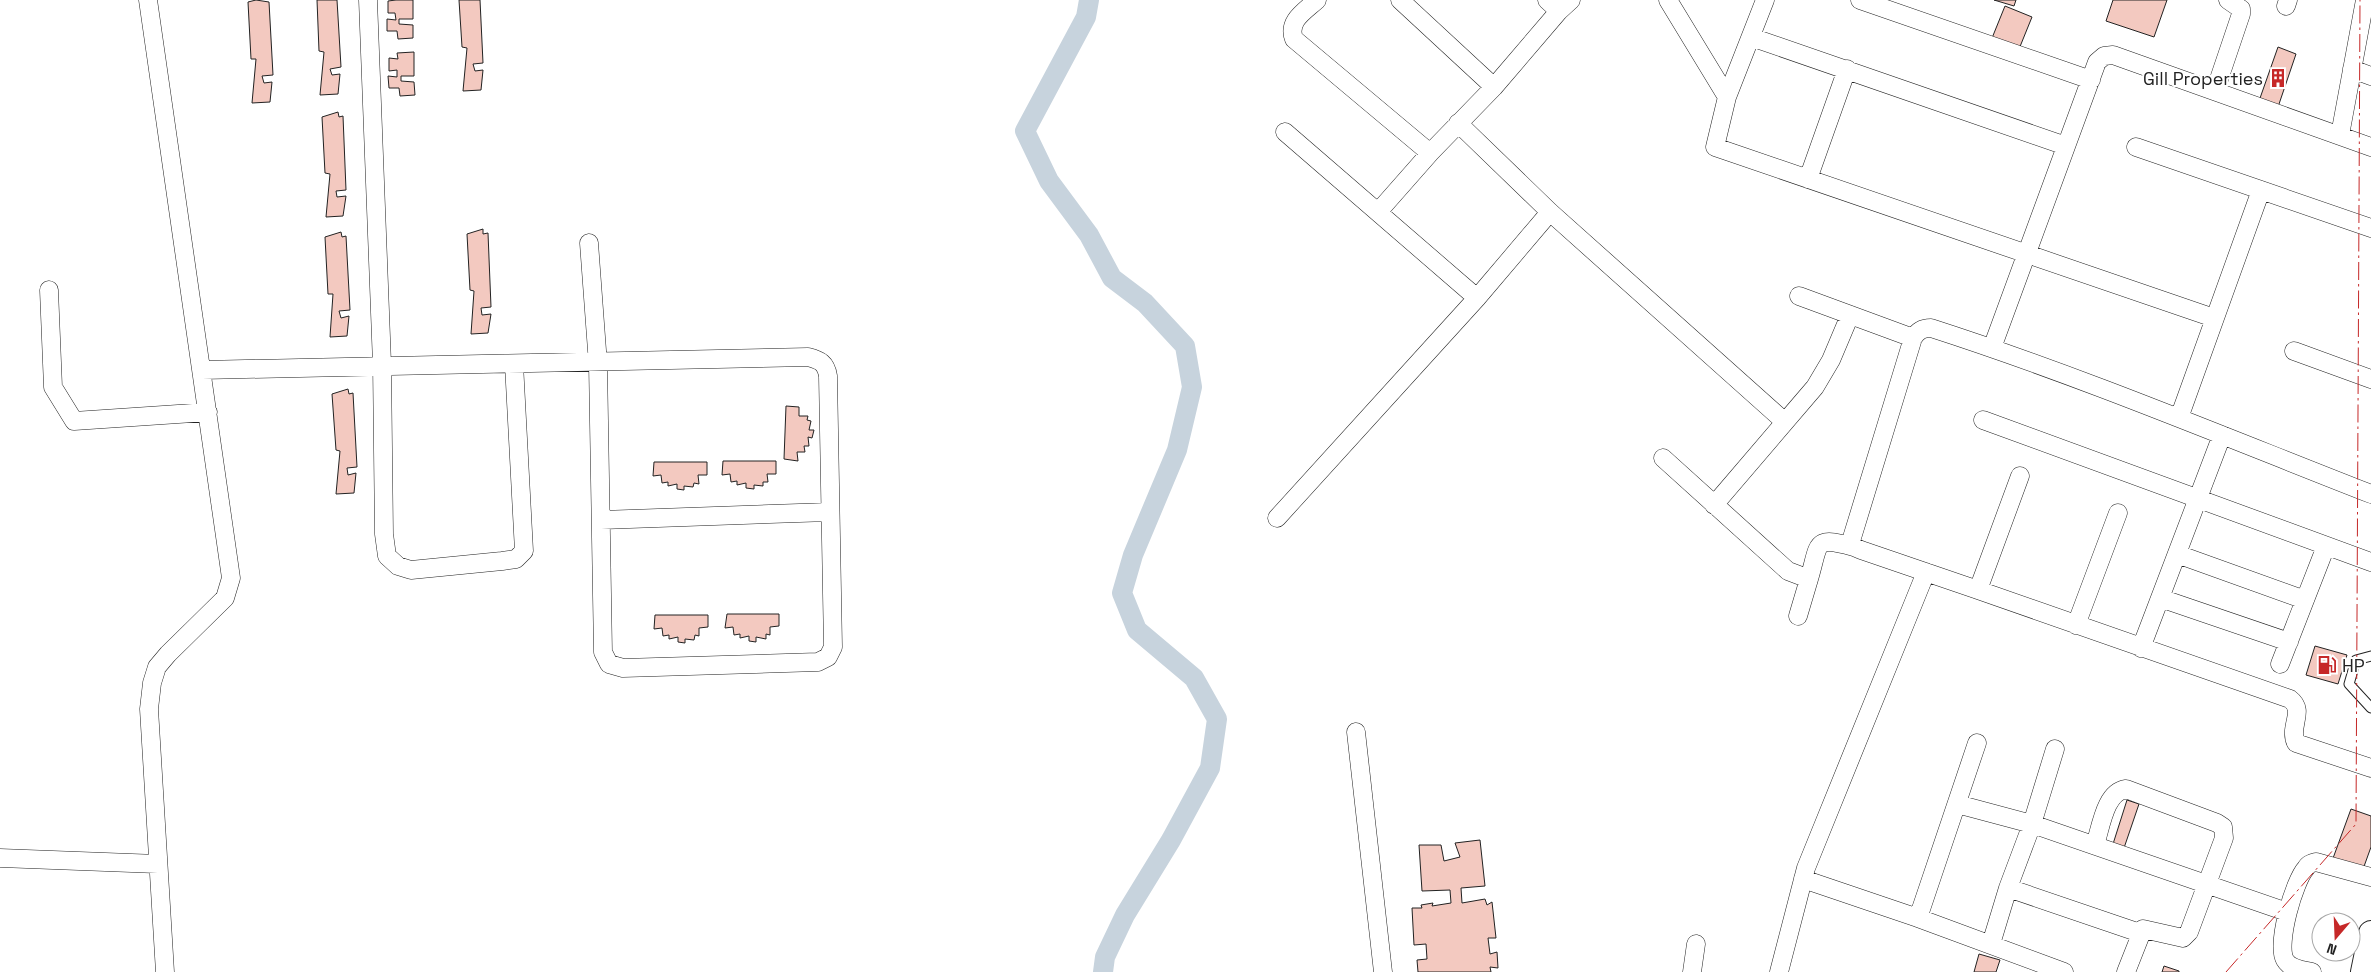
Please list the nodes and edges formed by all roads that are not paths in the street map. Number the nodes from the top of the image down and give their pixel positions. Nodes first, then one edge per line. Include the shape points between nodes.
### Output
1 (148, 0) edge
2 (368, 0) edge
3 (1317, 0) edge
4 (1400, 0) edge
5 (1668, 0) edge
6 (1765, 0) edge
7 (1860, 0) edge
8 (2228, 0) edge
9 (2365, 0) edge
10 (1559, 4) edge
11 (1905, 7) edge
12 (1751, 37) junction
13 (1847, 69) junction
14 (2352, 69) junction
15 (2371, 76) edge
16 (2091, 80) junction
17 (1494, 88) junction
18 (2215, 91) junction
19 (1727, 97) junction
20 (1458, 123) junction
21 (1286, 132) dead end
22 (2340, 136) junction
23 (2066, 146) junction
24 (2371, 146) edge
25 (2136, 147) dead end
26 (1430, 153) junction
27 (1808, 179) junction
28 (2261, 190) junction
29 (1378, 212) junction
30 (1550, 212) junction
31 (2371, 228) edge
32 (589, 243) dead end
33 (2028, 254) junction
34 (49, 290) dead end
35 (1799, 296) dead end
36 (1477, 298) junction
37 (1850, 315) junction
38 (2214, 318) junction
39 (1913, 338) junction
40 (1992, 348) junction
41 (2294, 351) dead end
42 (382, 364) junction
43 (514, 364) junction
44 (598, 364) junction
45 (202, 370) junction
46 (2371, 379) edge
47 (208, 412) junction
48 (2180, 418) junction
49 (1983, 420) dead end
50 (1785, 422) junction
51 (2222, 435) junction
52 (1663, 458) dead end
53 (2020, 476) dead end
54 (2371, 494) edge
55 (2198, 499) junction
56 (1714, 505) junction
57 (829, 512) junction
58 (2118, 513) dead end
59 (1277, 518) dead end
60 (601, 520) junction
61 (2326, 546) junction
62 (1854, 547) junction
63 (2177, 554) junction
64 (2371, 562) edge
65 (1926, 572) junction
66 (1809, 579) junction
67 (1978, 590) junction
68 (2160, 598) junction
69 (2305, 600) junction
70 (1798, 616) dead end
71 (2076, 625) junction
72 (2289, 642) junction
73 (2141, 648) junction
74 (2371, 656) edge
75 (2280, 664) dead end
76 (2371, 708) edge
77 (1356, 732) dead end
78 (1977, 744) dead end
79 (2055, 749) dead end
80 (2371, 768) edge
81 (1957, 804) junction
82 (2032, 824) junction
83 (2095, 845) junction
84 (0, 858) edge
85 (158, 864) junction
86 (2371, 877) edge
87 (1803, 879) junction
88 (2208, 884) junction
89 (2008, 888) junction
90 (2287, 912) junction
91 (1918, 918) junction
92 (2140, 933) junction
93 (2371, 933) edge
94 (1696, 944) dead end
95 (1991, 944) junction
96 (165, 972) edge
97 (1383, 972) edge
98 (1692, 972) edge
99 (1779, 972) edge
100 (2064, 972) edge
101 (2126, 972) edge
102 (2312, 972) edge
103 (2363, 972) edge

1 - 45 street
2 - 42 street
3 - 26 street via 1292,25 1294,39
4 - 17 street
5 - 19 street
6 - 12 street
7 - 11 street
8 - 18 street via 2238,5 2241,14
9 - 14 street
10 - 17 street
11 - 16 street
12 - 13 street
12 - 19 street
13 - 23 street
13 - 27 street
14 - 15 street
14 - 22 street
16 - 18 street via 2097,62 2104,56 2113,55
16 - 23 street
17 - 20 street
18 - 22 street
19 - 27 street via 1715,147
20 - 26 street
20 - 30 street
21 - 29 street
22 - 24 street
23 - 33 street
25 - 28 street
26 - 29 street
27 - 33 street
28 - 31 street
28 - 38 street
29 - 36 street
30 - 36 street
30 - 50 street
32 - 44 street
33 - 38 street
33 - 40 street
34 - 47 street via 53,387 74,421
35 - 37 street
36 - 59 street
37 - 39 street
37 - 50 street via 1821,377
38 - 48 street
39 - 40 street via 1924,328 1931,328
39 - 62 street via 1852,534
40 - 48 street
41 - 46 street
42 - 43 street
42 - 43 street via 387,556 398,566 411,570 516,559 524,551
42 - 45 street
43 - 44 street
44 - 57 street via 808,357 820,360 828,376
44 - 60 street
45 - 47 street
47 - 85 street via 231,578 226,598 168,654 157,667 152,683 149,709
48 - 51 street
49 - 55 street
50 - 56 street
51 - 54 street
51 - 55 street
52 - 56 street
53 - 67 street
55 - 61 street
55 - 63 street
56 - 66 street via 1788,571
57 - 60 street
57 - 60 street via 833,647 828,657 818,662 623,668 609,664 603,652
58 - 71 street
61 - 64 street
61 - 69 street
62 - 65 street
62 - 66 street via 1829,540 1823,542
63 - 68 street
63 - 69 street
65 - 67 street
65 - 87 street
66 - 70 street
67 - 71 street
68 - 72 street
68 - 73 street
69 - 72 street
71 - 73 street
72 - 75 street
73 - 80 street via 2290,699 2298,710 2293,731 2296,743
74 - 76 lane via 2356,660 2349,684
77 - 97 street
78 - 81 street
79 - 82 street
81 - 82 street
81 - 91 street
82 - 83 street
82 - 89 street
83 - 88 street
83 - 88 street via 2111,798 2118,791 2126,790 2223,827 2224,838
84 - 85 street
85 - 96 street
86 - 90 street via 2316,862 2309,864
87 - 91 street
87 - 99 street
88 - 90 street
88 - 92 street via 2189,932 2183,938 2143,929
89 - 92 street
89 - 95 street
90 - 102 street via 2282,950 2285,960 2291,966
91 - 95 street
92 - 101 street
93 - 103 street
94 - 98 street
95 - 100 street

